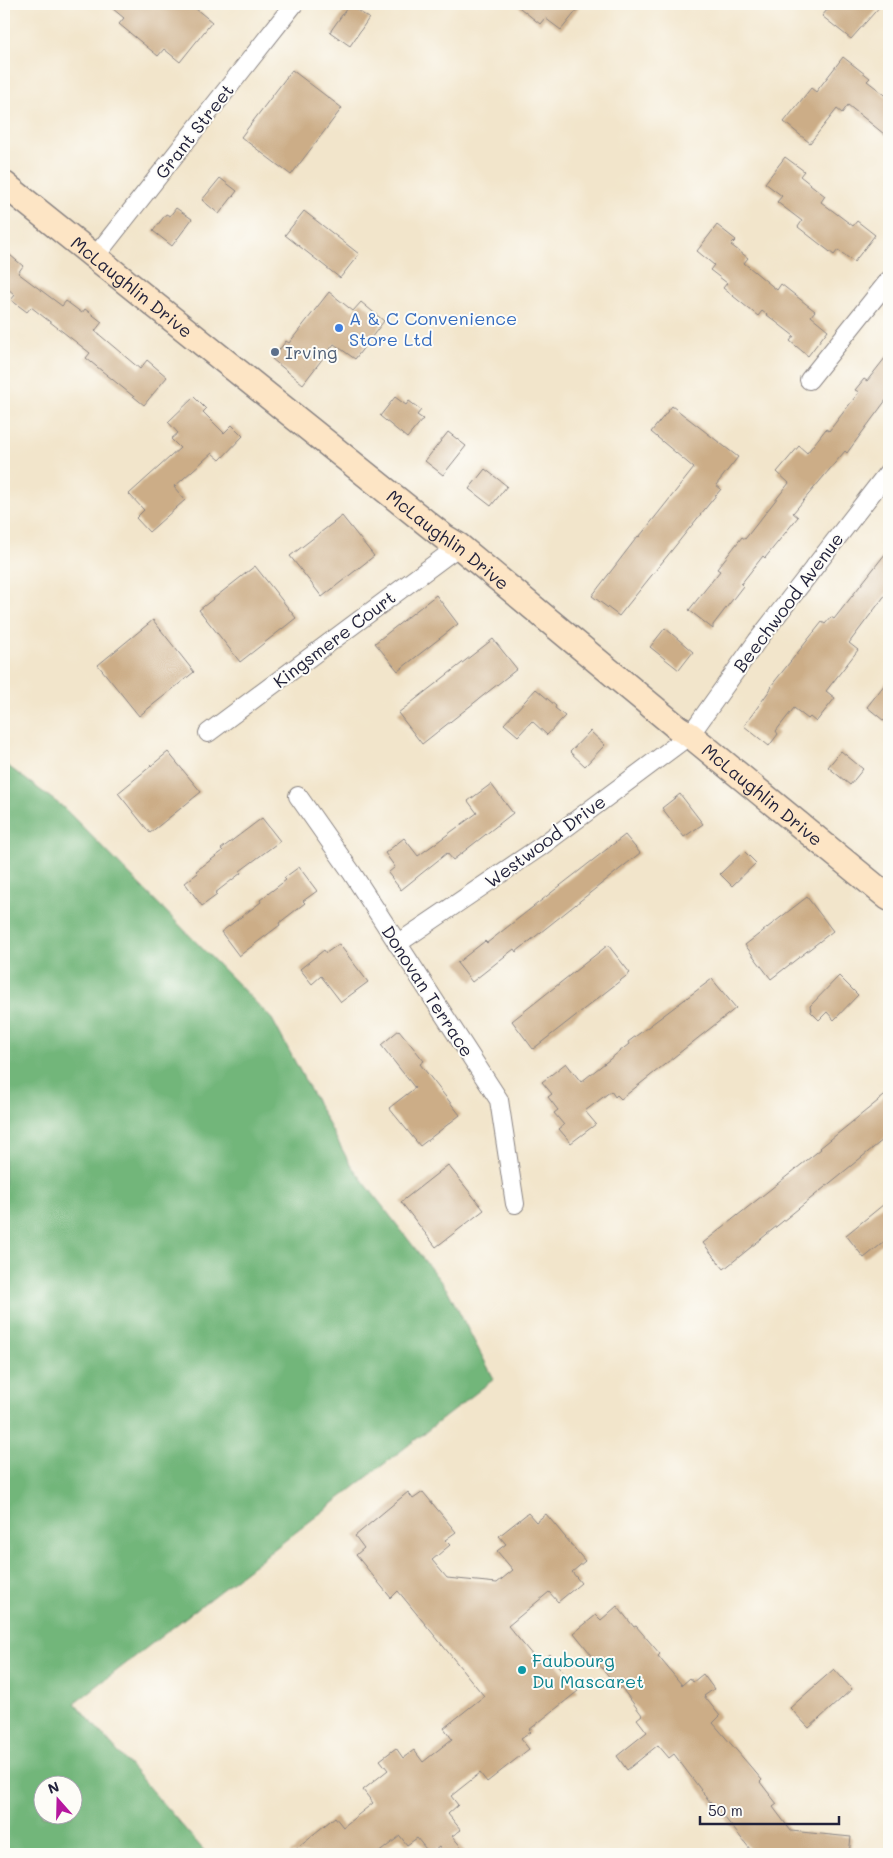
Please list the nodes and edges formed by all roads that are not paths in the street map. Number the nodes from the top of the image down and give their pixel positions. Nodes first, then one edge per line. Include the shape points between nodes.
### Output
1 (294, 4) edge
2 (4, 184) edge
3 (94, 258) junction
4 (889, 280) edge
5 (810, 380) dead end
6 (889, 472) edge
7 (459, 546) junction
8 (208, 733) dead end
9 (690, 735) junction
10 (298, 796) dead end
11 (889, 898) edge
12 (397, 944) junction
13 (515, 1204) dead end

1 - 3 street, Grant Street
2 - 3 main road, McLaughlin Drive
3 - 7 main road, McLaughlin Drive
4 - 5 street
6 - 9 street, Beechwood Avenue via 757,640
7 - 8 street, Kingsmere Court
7 - 9 main road, McLaughlin Drive
9 - 11 main road, McLaughlin Drive
9 - 12 street, Westwood Drive via 540,846
10 - 12 street, Donovan Terrace
12 - 13 street, Donovan Terrace via 499,1100

